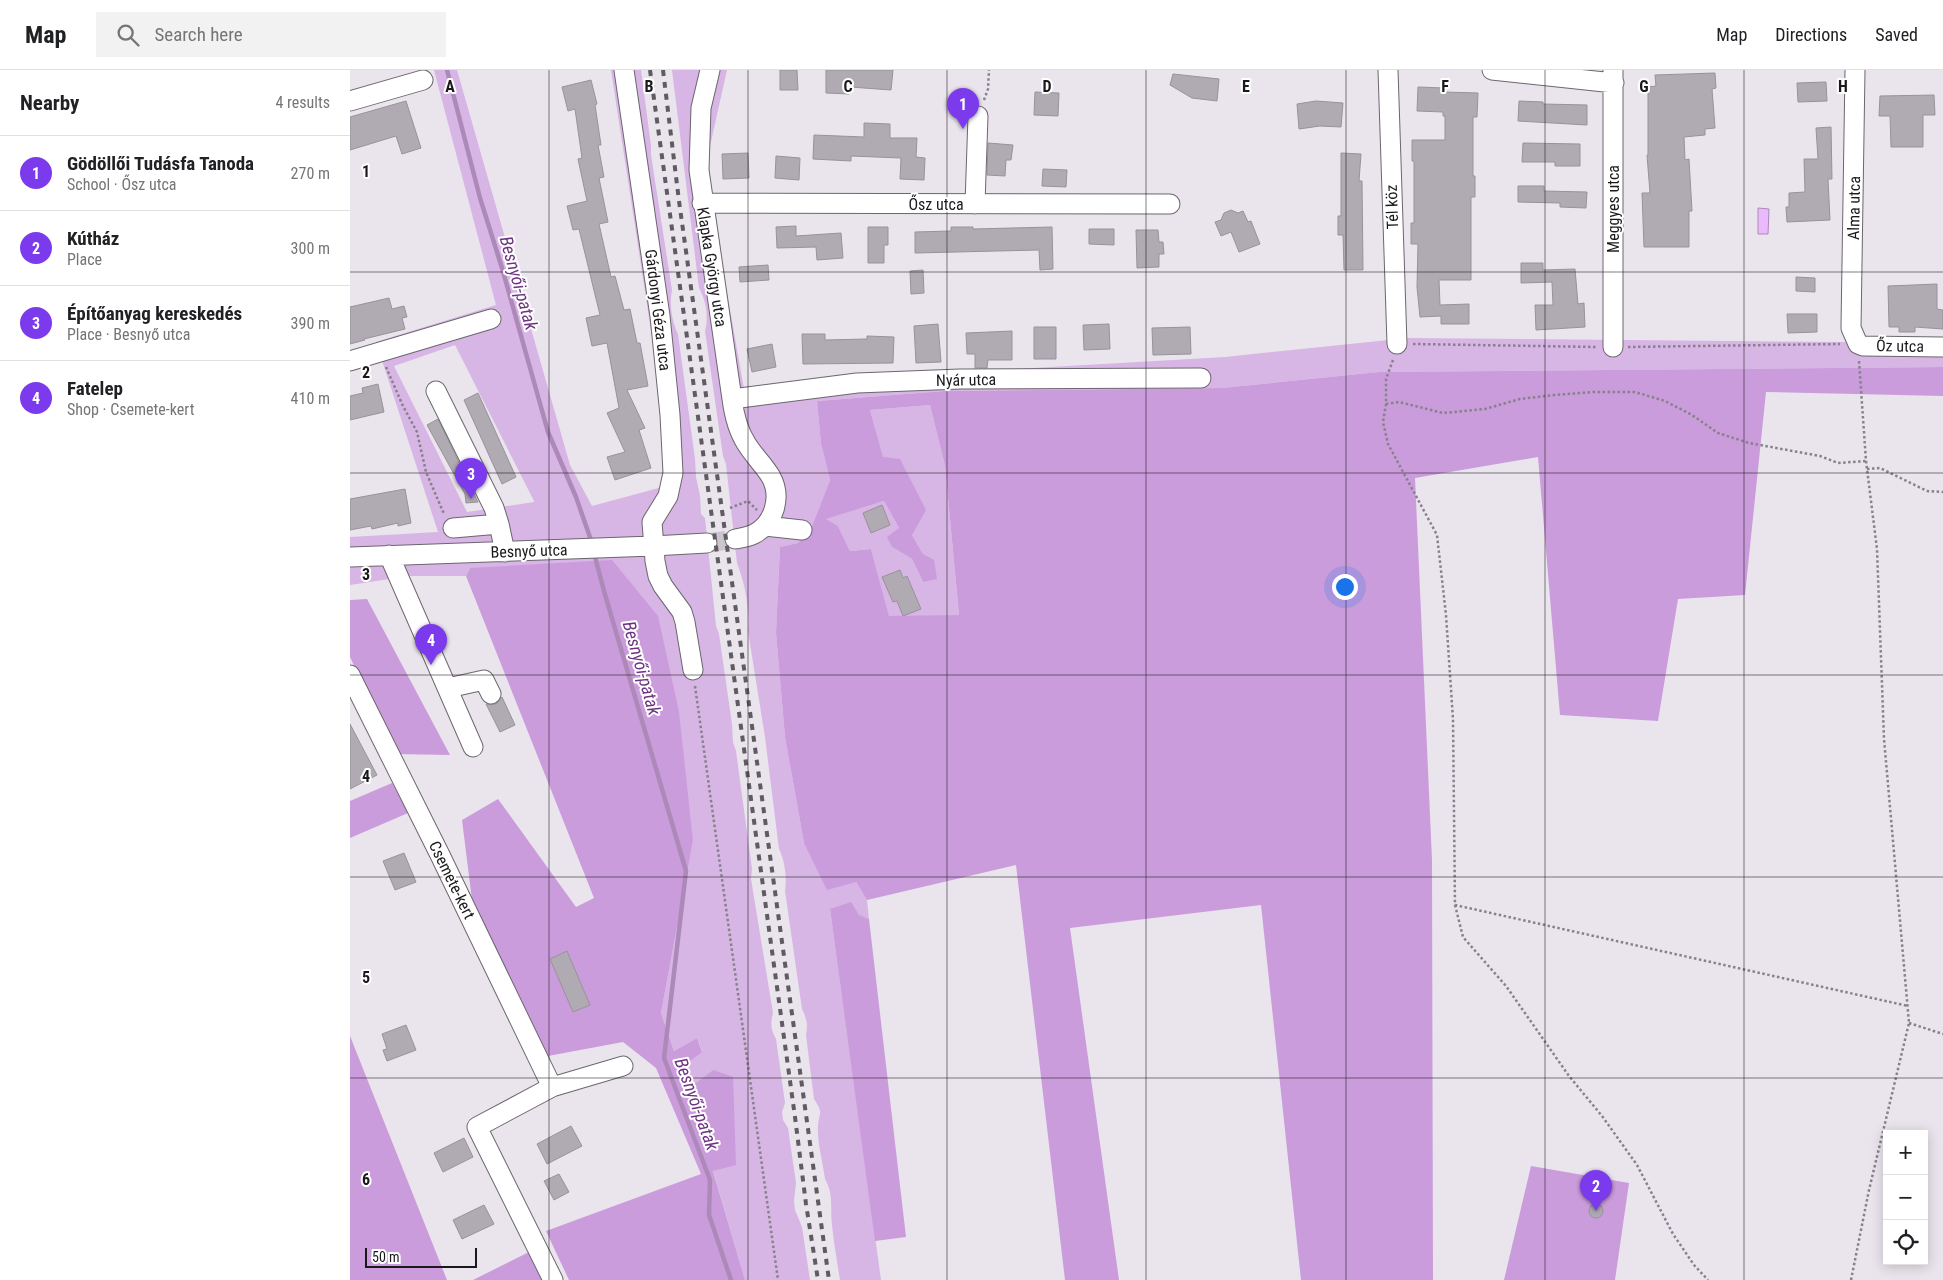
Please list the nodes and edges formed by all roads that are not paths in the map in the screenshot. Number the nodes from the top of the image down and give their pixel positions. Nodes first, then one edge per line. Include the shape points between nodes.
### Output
1 (624, 70) edge
2 (710, 70) edge
3 (1388, 70) edge
4 (1492, 70) edge
5 (1855, 70) edge
6 (1614, 77) edge
7 (423, 80) dead end
8 (350, 101) edge
9 (978, 116) road end
10 (702, 204) junction
11 (975, 204) junction
12 (1170, 204) dead end
13 (491, 319) dead end
14 (1397, 344) road end
15 (1858, 344) joint
16 (1613, 347) road end
17 (1943, 347) edge
18 (350, 361) edge
19 (1201, 378) dead end
20 (436, 392) dead end
21 (732, 399) junction
22 (763, 520) junction
23 (499, 524) junction
24 (453, 528) road end
25 (802, 530) dead end
26 (735, 539) tunnel mouth
27 (707, 543) tunnel mouth
28 (653, 546) junction
29 (505, 552) junction
30 (390, 555) junction
31 (350, 557) edge
32 (693, 670) road end
33 (350, 675) edge
34 (448, 688) junction
35 (491, 694) dead end
36 (473, 747) dead end
37 (623, 1066) dead end
38 (552, 1087) junction
39 (553, 1280) edge

1 - 28 street, Gárdonyi Géza utca via 660,316 670,415 673,474 668,496 652,522
2 - 10 street, Klapka György utca via 698,138
3 - 14 street, Tél köz
4 - 6 street
5 - 15 street, Alma utca via 1851,328
6 - 16 street, Meggyes utca
7 - 8 street
9 - 11 street
10 - 11 street, Ősz utca
10 - 21 street, Klapka György utca
11 - 12 street, Ősz utca
13 - 18 street
15 - 17 street, Őz utca
19 - 21 street, Nyár utca via 856,383
20 - 23 street
21 - 22 street, Klapka György utca via 738,428 772,479 776,492 773,514
22 - 25 street
22 - 26 street via 751,536
23 - 24 street
23 - 29 street
27 - 28 street, Besnyő utca
28 - 29 street, Besnyő utca
28 - 32 street, Gárdonyi Géza utca via 658,576 686,622
29 - 30 street, Besnyő utca
30 - 31 street, Besnyő utca
30 - 34 street
33 - 38 street, Csemete-kert
34 - 35 street via 484,680
34 - 36 street
37 - 38 street
38 - 39 street via 477,1126

